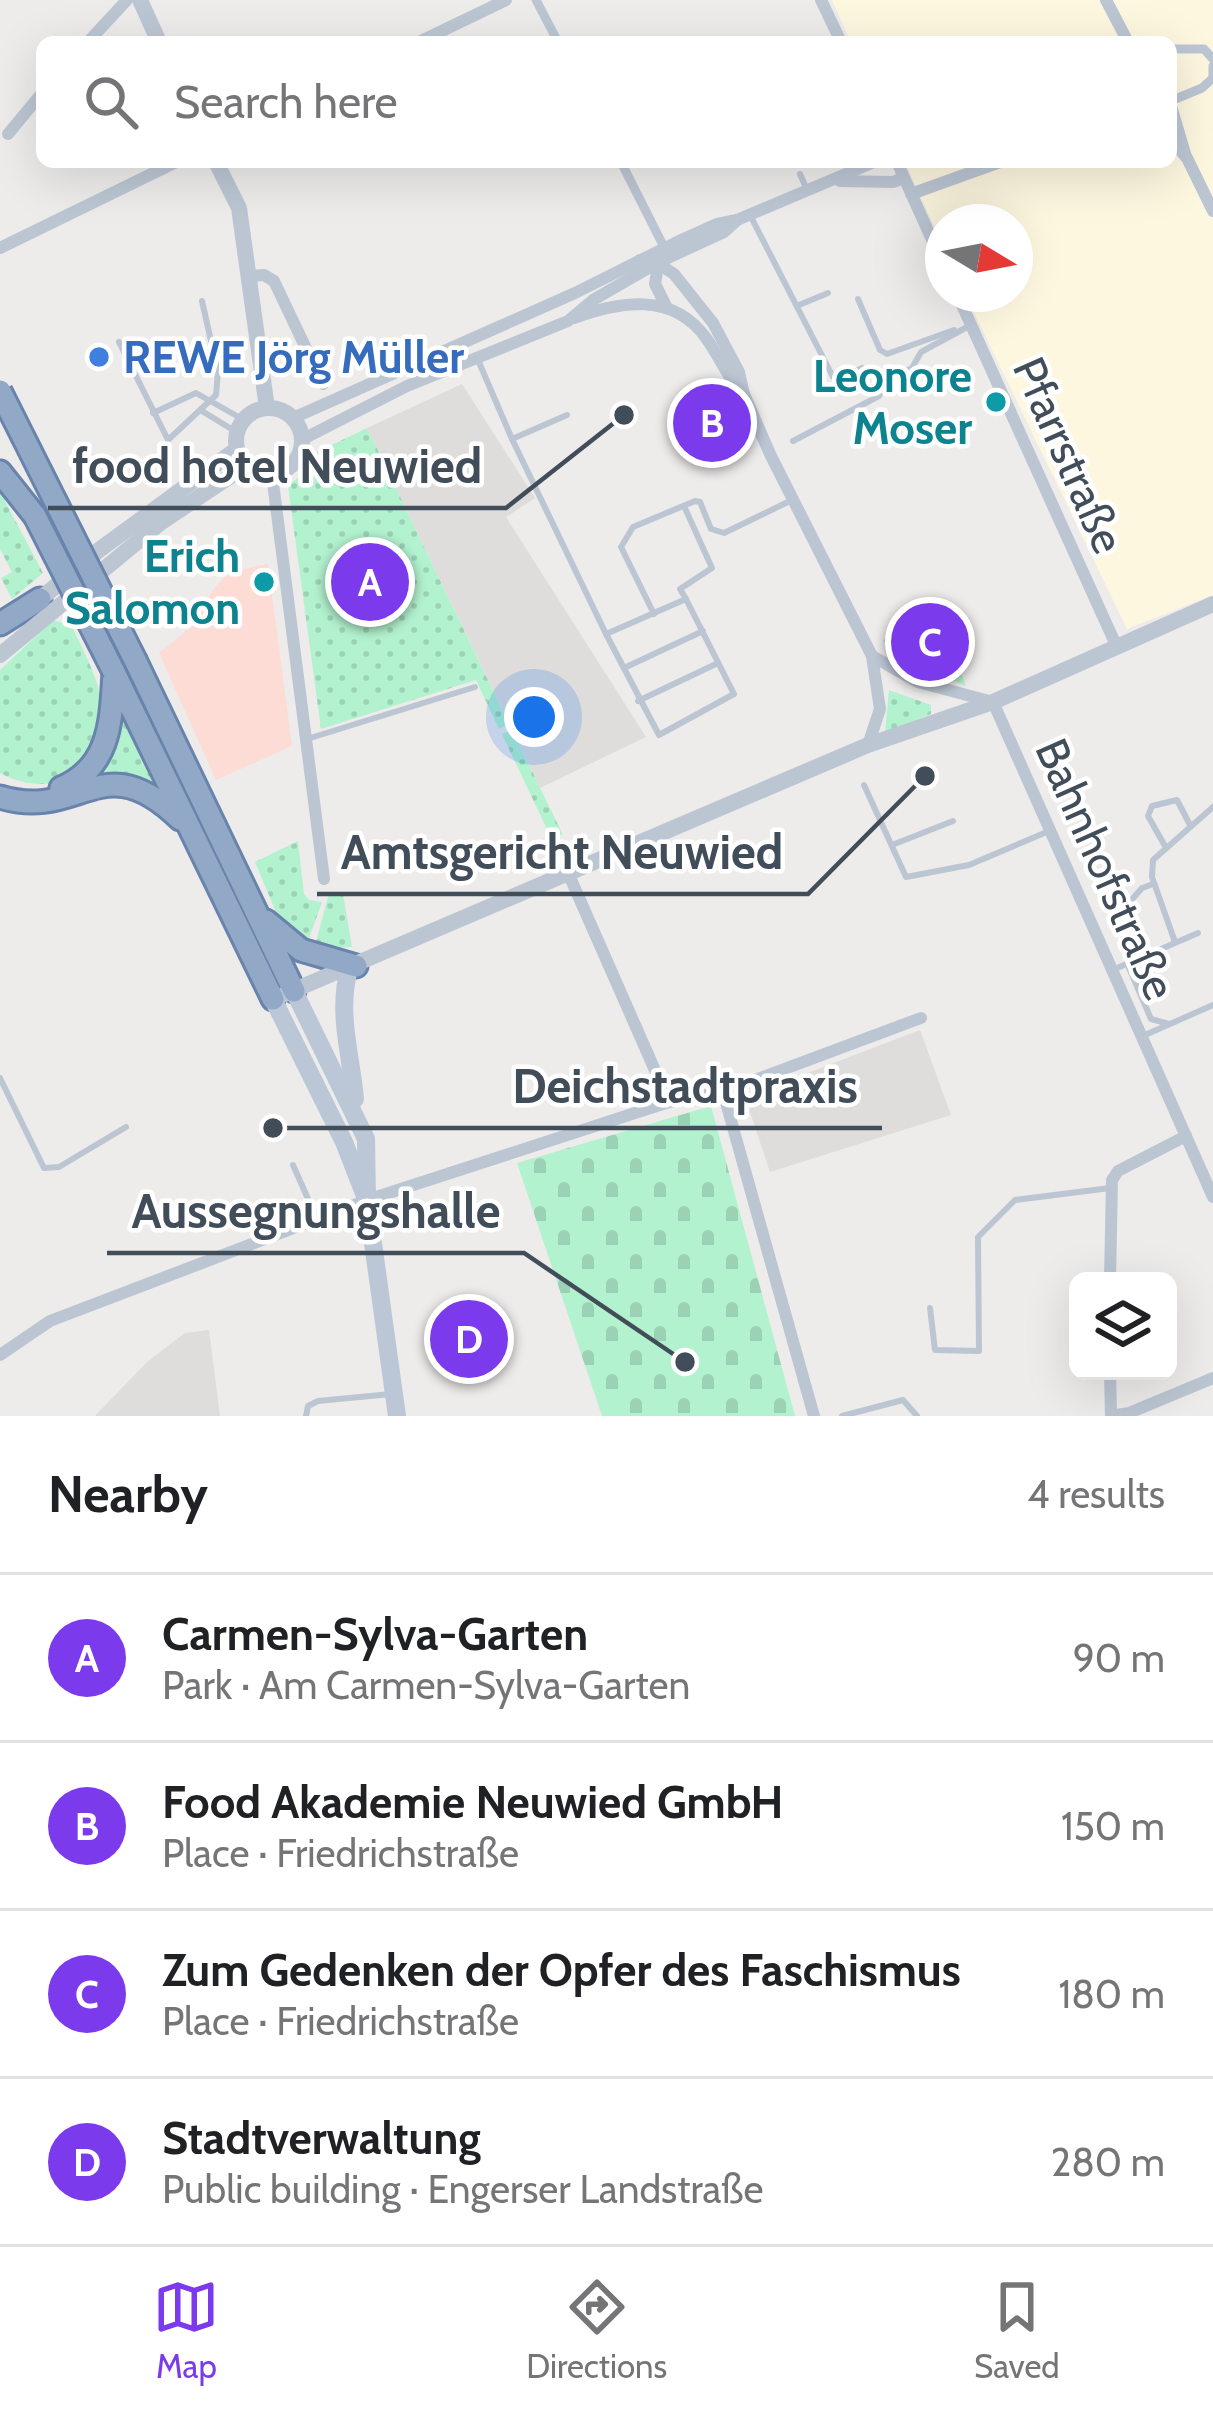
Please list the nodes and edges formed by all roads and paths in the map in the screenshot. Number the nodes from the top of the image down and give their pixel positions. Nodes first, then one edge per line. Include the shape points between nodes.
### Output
1 (127, 0) edge
2 (140, 0) edge
3 (506, 0) edge
4 (536, 0) edge
5 (821, 0) edge
6 (1106, 0) edge
7 (94, 36) edge
8 (156, 36) edge
9 (431, 36) edge
10 (555, 36) edge
11 (838, 36) edge
12 (1125, 36) edge
13 (1177, 49) edge
14 (1213, 62) edge
15 (36, 100) edge
16 (1177, 100) edge
17 (1177, 121) edge
18 (8, 134) dead end
19 (1177, 147) edge
20 (1187, 158) junction
21 (164, 168) edge
22 (219, 168) edge
23 (624, 168) edge
24 (860, 168) edge
25 (900, 168) edge
26 (983, 168) edge
27 (800, 174) dead end
28 (904, 178) junction
29 (814, 187) junction
30 (911, 194) junction
31 (1213, 211) edge
32 (744, 218) junction
33 (925, 225) edge
34 (664, 247) junction
35 (0, 248) edge
36 (679, 253) junction
37 (639, 260) junction
38 (657, 263) junction
39 (251, 276) junction
40 (679, 279) junction
41 (828, 293) dead end
42 (858, 299) dead end
43 (202, 301) dead end
44 (799, 305) junction
45 (670, 310) junction
46 (961, 312) edge
47 (568, 321) junction
48 (964, 327) junction
49 (119, 342) dead end
50 (477, 356) junction
51 (862, 368) dead end
52 (322, 384) dead end
53 (0, 391) edge
54 (744, 394) junction
55 (212, 402) junction
56 (267, 408) junction
57 (202, 411) junction
58 (153, 413) junction
59 (567, 415) dead end
60 (293, 418) junction
61 (302, 439) junction
62 (512, 440) junction
63 (793, 441) dead end
64 (242, 442) junction
65 (0, 472) edge
66 (272, 475) junction
67 (792, 500) junction
68 (684, 506) junction
69 (104, 558) junction
70 (40, 598) joint
71 (686, 599) junction
72 (1213, 604) edge
73 (655, 615) junction
74 (0, 629) edge
75 (703, 631) junction
76 (606, 634) junction
77 (1116, 645) junction
78 (0, 655) edge
79 (872, 656) junction
80 (718, 663) junction
81 (623, 669) junction
82 (114, 672) junction
83 (476, 687) dead end
84 (638, 701) junction
85 (992, 702) junction
86 (307, 739) junction
87 (868, 745) junction
88 (0, 784) edge
89 (864, 785) dead end
90 (0, 797) edge
91 (1213, 807) edge
92 (952, 821) dead end
93 (1190, 825) junction
94 (1049, 831) junction
95 (193, 832) junction
96 (892, 844) junction
97 (1165, 846) junction
98 (569, 875) junction
99 (324, 879) dead end
100 (1153, 884) junction
101 (257, 912) junction
102 (1198, 932) dead end
103 (1174, 942) junction
104 (1144, 952) junction
105 (1127, 963) junction
106 (353, 967) junction
107 (1112, 970) junction
108 (284, 995) junction
109 (1213, 1005) edge
110 (1149, 1015) junction
111 (921, 1018) dead end
112 (1135, 1021) junction
113 (1169, 1024) junction
114 (1142, 1036) junction
115 (0, 1078) edge
116 (723, 1092) junction
117 (668, 1102) junction
118 (355, 1110) junction
119 (126, 1126) dead end
120 (1186, 1136) junction
121 (293, 1165) dead end
122 (1110, 1188) junction
123 (1213, 1197) edge
124 (367, 1200) junction
125 (317, 1219) junction
126 (1110, 1272) edge
127 (930, 1307) dead end
128 (0, 1355) edge
129 (1213, 1378) edge
130 (1111, 1380) edge
131 (394, 1394) junction
132 (306, 1416) edge
133 (397, 1416) edge
134 (814, 1416) edge
135 (842, 1416) edge
136 (917, 1416) edge
137 (1111, 1416) edge

1 - 7 street
2 - 8 street
3 - 9 street
4 - 10 street
5 - 11 street
6 - 12 street
13 - 14 street via 1204,49
14 - 16 street via 1213,78
15 - 18 street
17 - 20 street
19 - 20 street
20 - 31 street
21 - 35 street
22 - 39 street via 239,208
23 - 34 street
24 - 29 street
25 - 28 street
26 - 30 street
27 - 29 lane
28 - 29 street
28 - 30 street
29 - 32 street
30 - 33 street
32 - 34 street
32 - 36 street
32 - 44 lane
34 - 37 street
34 - 38 street
36 - 38 street
36 - 40 street
37 - 38 street
37 - 60 street
38 - 40 street
38 - 45 street via 655,284
38 - 47 street
39 - 52 street via 274,281
39 - 56 street
40 - 54 street via 713,323
41 - 44 lane
42 - 48 lane via 887,355
43 - 55 lane via 218,372
44 - 51 lane via 833,377
45 - 47 street via 622,304
45 - 54 street via 701,331
46 - 48 street, Pfarrstraße
47 - 50 street
48 - 63 lane via 921,352 879,396
48 - 77 street, Pfarrstraße
49 - 58 lane
50 - 61 street
50 - 62 lane
53 - 101 highway, bridge
54 - 67 street
55 - 57 lane
55 - 58 lane via 190,393
55 - 64 lane
56 - 60 street
56 - 64 street
57 - 58 lane via 168,440
57 - 64 lane
59 - 62 lane
60 - 61 street
61 - 66 street via 298,459
62 - 76 lane
64 - 66 street
64 - 69 street
65 - 82 highway, bridge via 35,516
66 - 86 street
67 - 68 lane via 718,534 700,502
67 - 79 street
68 - 71 lane via 712,568 680,589
68 - 73 lane via 633,527 621,547
69 - 70 street
69 - 78 street
70 - 74 highway
71 - 73 lane
71 - 75 lane
72 - 77 street
73 - 76 lane
75 - 80 lane
75 - 81 lane
76 - 81 lane
77 - 85 street
79 - 85 street via 918,682
79 - 87 street via 880,710
80 - 84 lane
80 - 84 lane via 734,694 659,735
81 - 84 lane
82 - 88 highway via 110,730 90,769 52,791
82 - 95 highway
83 - 86 lane
85 - 87 street
85 - 94 street, Bahnhofstraße
86 - 99 street
87 - 98 street
89 - 96 lane
90 - 95 highway via 42,802 126,784 158,799
91 - 93 lane
92 - 96 lane
93 - 97 lane
93 - 97 lane via 1177,800 1152,806 1148,816
94 - 96 lane via 969,865 906,877
94 - 107 street, Bahnhofstraße
95 - 108 highway
97 - 100 lane via 1153,860
98 - 106 street
98 - 117 street
100 - 103 lane
100 - 104 lane via 1127,905
101 - 106 highway via 301,950
101 - 108 highway
102 - 103 lane
103 - 104 lane
104 - 105 lane
105 - 107 lane
105 - 110 lane
106 - 108 street
106 - 118 main road via 344,1019
107 - 112 street, Bahnhofstraße
108 - 118 main road
108 - 124 main road
109 - 113 lane
110 - 112 lane
110 - 113 lane
111 - 116 street
112 - 114 street, Bahnhofstraße
113 - 114 lane
114 - 120 street, Bahnhofstraße
115 - 119 lane via 44,1168
116 - 117 street
116 - 134 street
117 - 124 street
118 - 124 main road via 369,1163
120 - 122 street via 1118,1171
120 - 123 street, Bahnhofstraße
121 - 125 lane
122 - 126 street
122 - 127 lane via 1015,1200 979,1237 979,1351 935,1350
124 - 125 street
124 - 131 main road
125 - 128 street via 50,1321
129 - 137 street
130 - 137 street
131 - 132 lane via 311,1402
131 - 133 main road
135 - 136 lane via 903,1400

